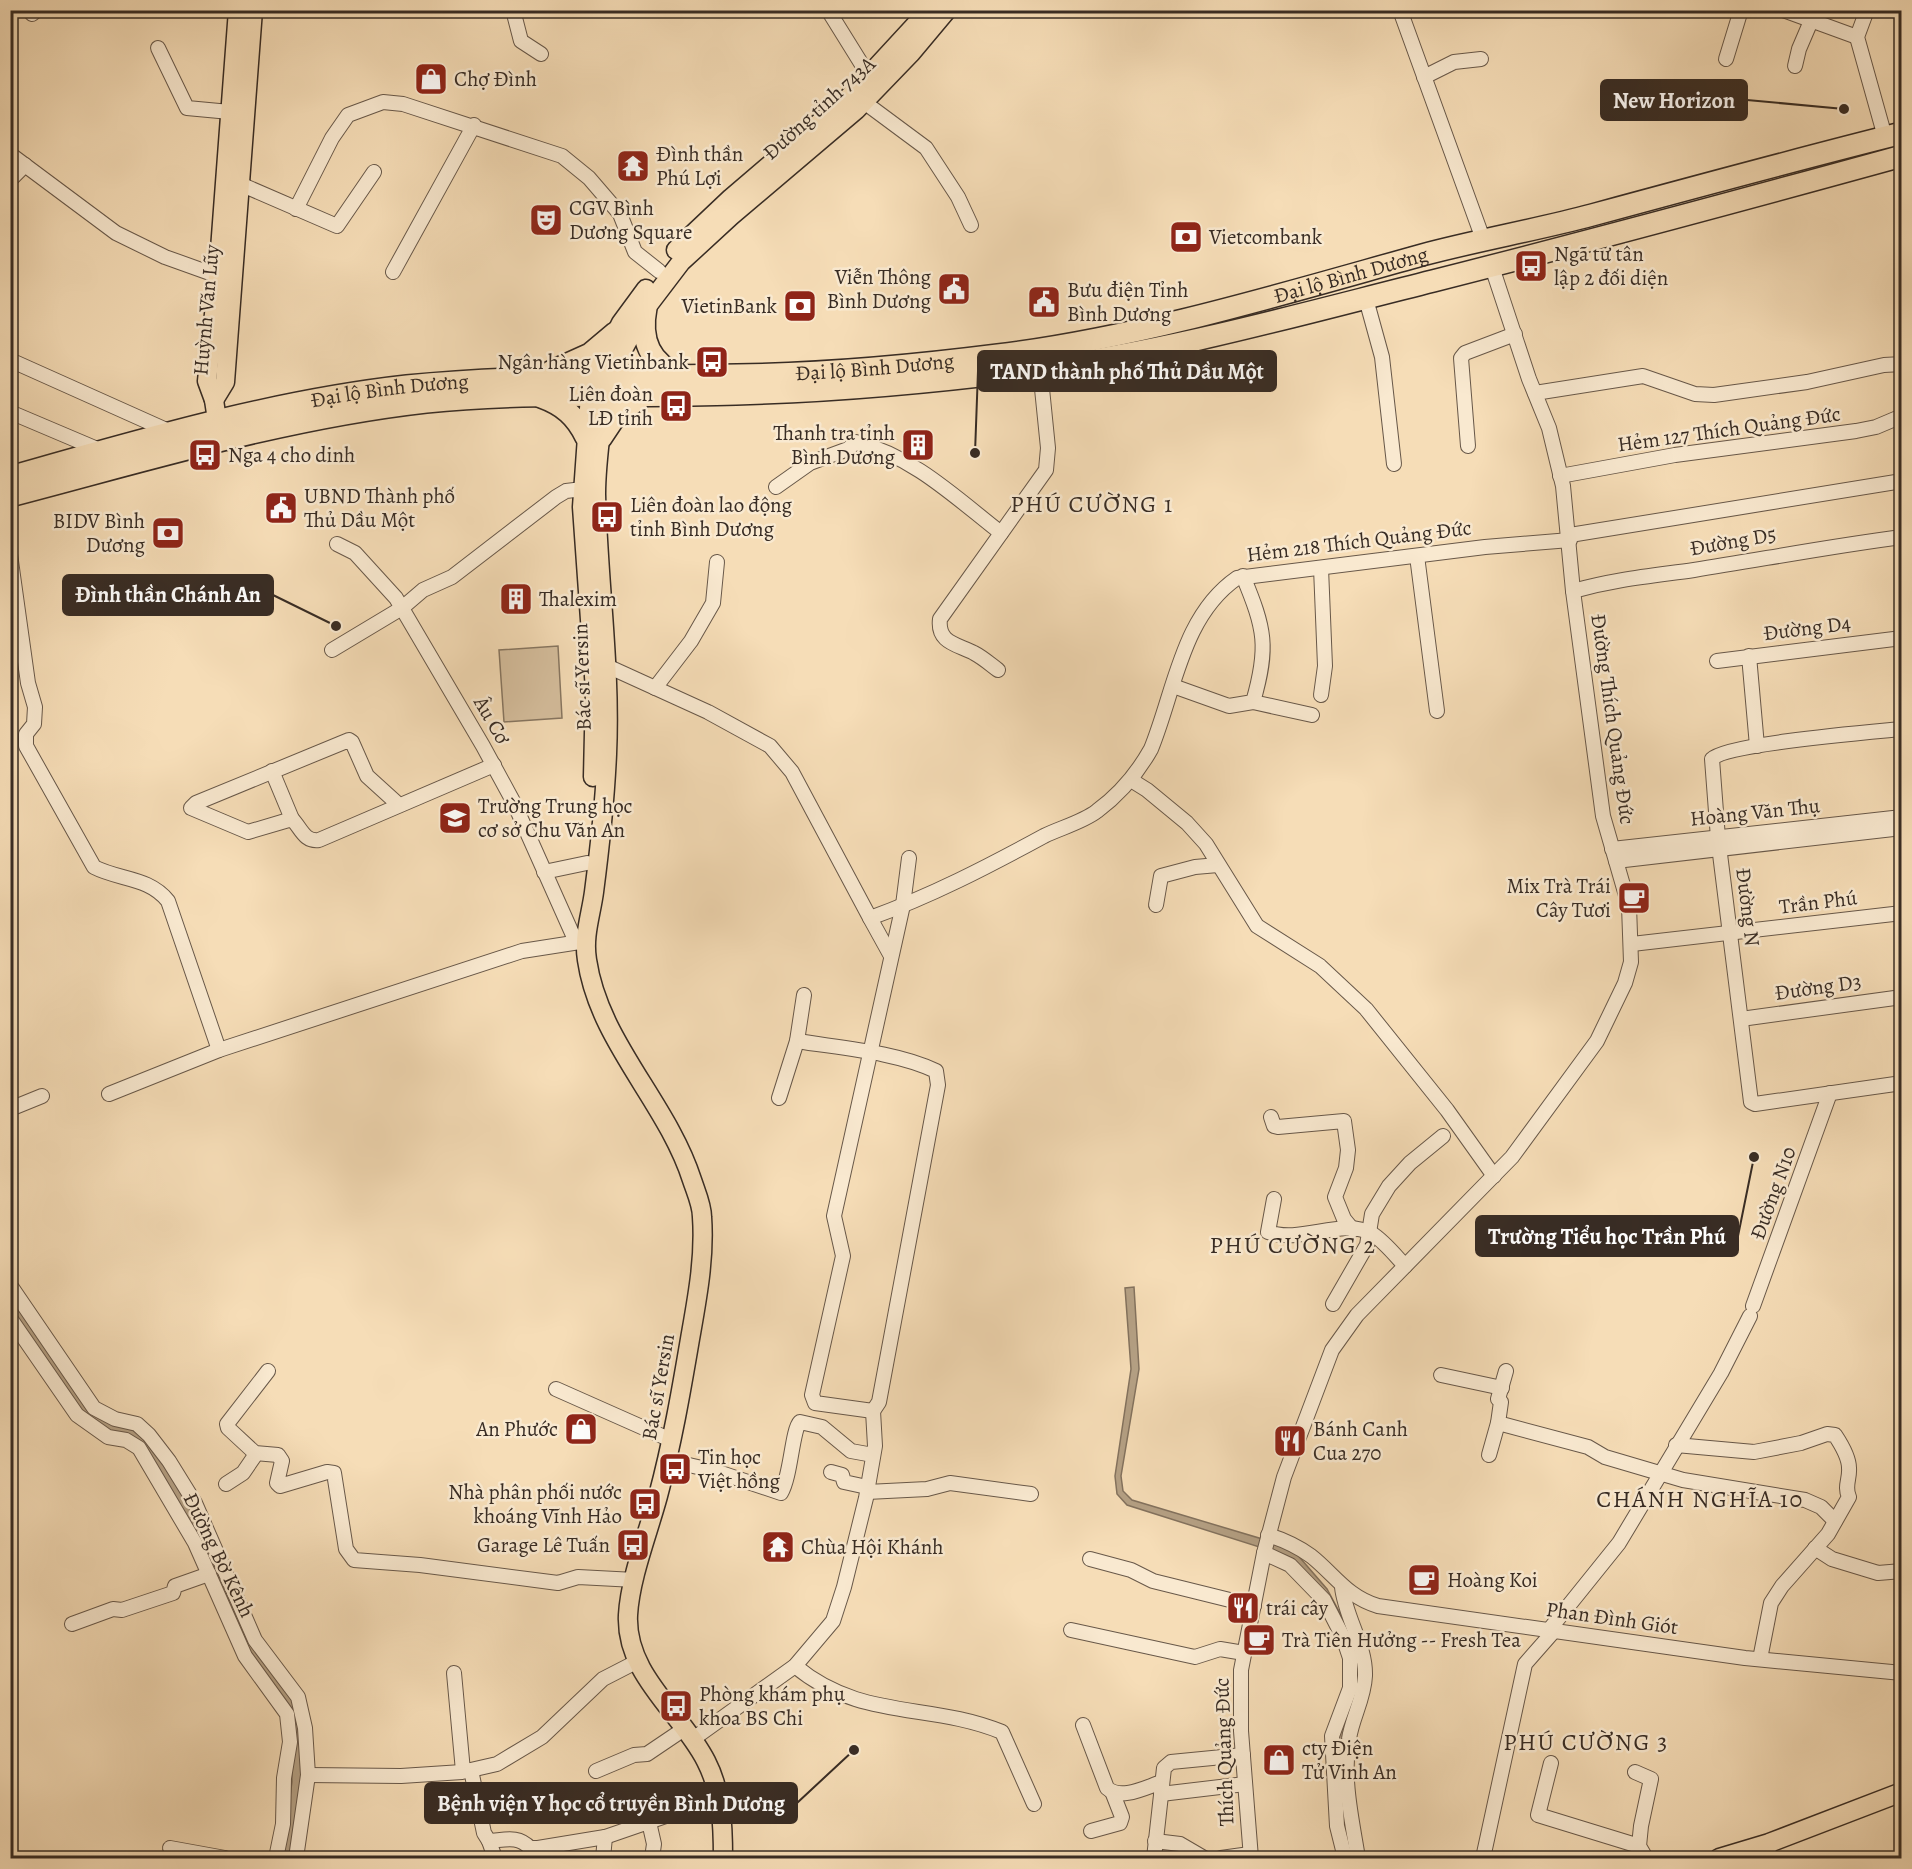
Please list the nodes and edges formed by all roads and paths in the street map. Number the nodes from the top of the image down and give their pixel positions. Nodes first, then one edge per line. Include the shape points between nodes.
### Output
1 (238, 10) edge
2 (253, 10) edge
3 (513, 10) edge
4 (828, 10) edge
5 (929, 10) edge
6 (947, 10) edge
7 (1400, 10) edge
8 (1741, 10) edge
9 (1783, 10) edge
10 (1867, 10) edge
11 (1811, 21) junction
12 (1857, 37) junction
13 (158, 48) dead end
14 (541, 54) dead end
15 (1481, 59) dead end
16 (1726, 59) dead end
17 (1795, 66) dead end
18 (869, 76) junction
19 (1424, 77) junction
20 (864, 102) junction
21 (230, 112) junction
22 (474, 125) junction
23 (1893, 135) edge
24 (10, 154) edge
25 (1902, 156) edge
26 (25, 165) junction
27 (374, 172) dead end
28 (10, 180) edge
29 (240, 184) junction
30 (296, 209) junction
31 (726, 211) junction
32 (971, 225) dead end
33 (1483, 239) junction
34 (1492, 267) junction
35 (659, 271) junction
36 (393, 272) dead end
37 (218, 276) junction
38 (1366, 299) junction
39 (646, 308) junction
40 (615, 333) junction
41 (1515, 334) junction
42 (1038, 359) junction
43 (10, 360) edge
44 (1902, 364) edge
45 (681, 375) junction
46 (600, 385) junction
47 (532, 387) junction
48 (1534, 393) junction
49 (646, 394) junction
50 (10, 412) edge
51 (1902, 416) edge
52 (218, 420) junction
53 (173, 433) junction
54 (593, 437) junction
55 (1468, 446) dead end
56 (103, 451) junction
57 (1394, 464) dead end
58 (1560, 476) junction
59 (10, 477) edge
60 (1902, 481) edge
61 (776, 487) dead end
62 (583, 489) junction
63 (10, 496) edge
64 (1001, 533) junction
65 (1570, 537) junction
66 (1902, 537) edge
67 (337, 544) dead end
68 (10, 554) edge
69 (1418, 556) junction
70 (717, 562) dead end
71 (1321, 568) junction
72 (1243, 576) junction
73 (1573, 591) junction
74 (594, 595) junction
75 (402, 608) junction
76 (1902, 638) edge
77 (332, 650) dead end
78 (1749, 656) junction
79 (1717, 661) dead end
80 (600, 665) junction
81 (998, 670) dead end
82 (1173, 687) junction
83 (655, 688) junction
84 (1321, 695) dead end
85 (1253, 702) junction
86 (1437, 711) dead end
87 (1312, 715) dead end
88 (1902, 729) edge
89 (1757, 746) junction
90 (494, 765) junction
91 (272, 771) junction
92 (1131, 780) junction
93 (399, 805) junction
94 (597, 814) junction
95 (292, 819) junction
96 (1896, 823) edge
97 (1719, 844) junction
98 (1614, 855) junction
99 (909, 858) dead end
100 (587, 863) junction
101 (1218, 865) junction
102 (544, 872) junction
103 (903, 905) junction
104 (1156, 905) dead end
105 (1902, 913) edge
106 (870, 918) junction
107 (587, 922) junction
108 (1730, 933) junction
109 (581, 941) junction
110 (1632, 944) junction
111 (891, 956) junction
112 (804, 995) dead end
113 (1902, 997) edge
114 (1741, 1019) junction
115 (797, 1041) junction
116 (219, 1050) junction
117 (870, 1053) junction
118 (1902, 1083) edge
119 (1830, 1093) junction
120 (109, 1094) dead end
121 (42, 1096) dead end
122 (779, 1098) dead end
123 (10, 1109) edge
124 (1271, 1117) dead end
125 (1443, 1136) dead end
126 (1494, 1176) junction
127 (1274, 1199) dead end
128 (1353, 1230) junction
129 (1369, 1232) junction
130 (1405, 1266) junction
131 (10, 1285) edge
132 (1333, 1304) dead end
133 (10, 1318) edge
134 (268, 1371) dead end
135 (1506, 1371) dead end
136 (1441, 1375) dead end
137 (1502, 1388) junction
138 (556, 1389) dead end
139 (873, 1411) junction
140 (1498, 1423) junction
141 (671, 1440) junction
142 (1676, 1445) junction
143 (256, 1454) junction
144 (873, 1455) junction
145 (1489, 1455) dead end
146 (668, 1460) junction
147 (831, 1472) dead end
148 (1661, 1472) junction
149 (226, 1484) dead end
150 (867, 1489) junction
151 (1031, 1494) dead end
152 (1835, 1521) junction
153 (1266, 1544) junction
154 (1815, 1548) junction
155 (1090, 1559) dead end
156 (1902, 1571) edge
157 (209, 1574) junction
158 (635, 1580) junction
159 (1342, 1587) junction
160 (1254, 1606) junction
161 (72, 1624) dead end
162 (1071, 1630) dead end
163 (1552, 1630) junction
164 (1350, 1638) junction
165 (1244, 1653) junction
166 (1760, 1659) junction
167 (638, 1661) junction
168 (795, 1666) junction
169 (454, 1673) dead end
170 (1902, 1673) edge
171 (1083, 1725) dead end
172 (688, 1734) junction
173 (1243, 1755) junction
174 (1551, 1763) dead end
175 (467, 1770) junction
176 (596, 1771) dead end
177 (1635, 1772) dead end
178 (286, 1778) junction
179 (307, 1779) junction
180 (1245, 1784) junction
181 (1162, 1788) junction
182 (1902, 1792) edge
183 (1113, 1794) junction
184 (1034, 1804) dead end
185 (722, 1814) junction
186 (649, 1822) junction
187 (1091, 1831) dead end
188 (605, 1837) junction
189 (489, 1841) junction
190 (1155, 1841) junction
191 (1639, 1846) junction
192 (170, 1848) dead end
193 (1769, 1851) edge
194 (1251, 1856) edge
195 (225, 1858) edge
196 (276, 1858) edge
197 (296, 1858) edge
198 (495, 1858) edge
199 (603, 1858) edge
200 (652, 1858) edge
201 (723, 1858) edge
202 (1154, 1858) edge
203 (1204, 1858) edge
204 (1221, 1858) edge
205 (1345, 1858) edge
206 (1358, 1858) edge
207 (1483, 1858) edge
208 (1646, 1858) edge
209 (1719, 1858) edge

1 - 21 main road, Huỳnh Văn Lũy
2 - 29 main road, Huỳnh Văn Lũy
3 - 14 street via 521,41
4 - 18 street
5 - 18 main road, Đường tỉnh 743A
6 - 20 main road, Đường tỉnh 743A
7 - 19 street
8 - 16 street
9 - 11 street
10 - 12 street
11 - 12 street
11 - 17 street
12 - 23 street
13 - 21 street via 187,108
15 - 19 street via 1454,62
18 - 31 main road, Đường tỉnh 743A
19 - 33 street
20 - 31 main road, Đường tỉnh 743A
20 - 32 street via 926,148
21 - 37 main road, Huỳnh Văn Lũy
22 - 30 street via 424,109 383,102 348,115
22 - 35 street via 562,156 589,178 620,214 635,252
22 - 36 street
23 - 33 highway, Đại lộ Bình Dương via 1588,216
24 - 26 street
25 - 34 highway, Đại lộ Bình Dương
26 - 28 street
26 - 37 street via 116,233 165,257
27 - 30 street via 337,226
29 - 30 street
29 - 52 main road, Huỳnh Văn Lũy via 225,382
31 - 35 main road, Đường tỉnh 743A via 674,252
31 - 39 main road, Đường tỉnh 743A
33 - 34 highway
33 - 42 highway, Đại lộ Bình Dương via 1091,341
34 - 38 highway, Đại lộ Bình Dương
34 - 41 street, Đường Thích Quảng Đức
35 - 40 main road, Đường tỉnh 743A
37 - 52 main road, Huỳnh Văn Lũy via 207,381
38 - 42 highway, Đại lộ Bình Dương via 1190,342
38 - 57 street via 1382,357
39 - 45 highway via 644,334 648,350 661,365
39 - 46 main road, Đường tỉnh 743A
40 - 46 main road, Đường tỉnh 743A
40 - 47 highway
41 - 48 street, Đường Thích Quảng Đức
41 - 55 street via 1461,358
42 - 45 highway, Đại lộ Bình Dương
42 - 49 highway, Đại lộ Bình Dương via 865,386 736,394
42 - 64 street via 1049,462 1036,488
43 - 53 street
44 - 48 street via 1714,395 1695,394 1643,376
45 - 46 highway, Đại lộ Bình Dương
46 - 47 highway, Đại lộ Bình Dương
46 - 49 highway, Đại lộ Bình Dương
46 - 54 main road, Bác sĩ Yersin
47 - 52 highway, Đại lộ Bình Dương via 379,390
47 - 54 highway via 565,408
48 - 58 street, Đường Thích Quảng Đức via 1549,428
49 - 54 highway
50 - 56 street
51 - 58 street, Hẻm 127 Thích Quảng Đức via 1856,431 1675,455
52 - 53 highway, Đại lộ Bình Dương
52 - 63 highway, Đại lộ Bình Dương via 209,451 137,470 127,465
53 - 56 highway, Đại lộ Bình Dương
54 - 62 main road, Bác sĩ Yersin
54 - 74 main road, Bác sĩ Yersin
56 - 59 highway, Đại lộ Bình Dương
58 - 65 street, Đường Thích Quảng Đức
60 - 65 street, Hẻm 218 Thích Quảng Đức
61 - 64 street via 810,463 856,442 917,468
62 - 74 main road, Bác sĩ Yersin
62 - 75 street via 556,497 452,578 423,590
64 - 81 street via 944,611 939,628 945,639
65 - 69 street, Hẻm 218 Thích Quảng Đức
65 - 73 street, Đường Thích Quảng Đức
66 - 73 street, Đường D5 via 1614,579
67 - 75 street, Âu Cơ via 355,553
68 - 116 street via 28,683 35,707 26,746 94,867 147,883 168,901
69 - 71 street, Hẻm 218 Thích Quảng Đức
69 - 86 street
70 - 83 street via 713,603
71 - 72 street, Hẻm 218 Thích Quảng Đức
71 - 84 street via 1325,666
72 - 82 street, Hẻm 218 Thích Quảng Đức via 1221,589 1202,611
72 - 85 street via 1261,619 1264,653
73 - 98 street, Đường Thích Quảng Đức via 1604,816
74 - 80 main road, Bác sĩ Yersin
75 - 77 street
75 - 90 street, Âu Cơ
76 - 78 street, Đường D4
78 - 79 street, Đường D4
78 - 89 street
80 - 83 street
80 - 94 main road, Bác sĩ Yersin
82 - 85 street via 1229,706
82 - 92 street, Hẻm 218 Thích Quảng Đức via 1151,749
83 - 106 street via 770,746 792,772
85 - 87 street
88 - 89 street, Đường N
89 - 97 street, Đường N via 1721,752 1712,759
90 - 93 street
90 - 102 street, Âu Cơ
91 - 93 street via 349,740 367,776
91 - 95 street
91 - 95 street via 191,808 248,832
92 - 101 street via 1187,823
92 - 103 street, Hẻm 218 Thích Quảng Đức via 1095,813 947,888
93 - 95 street via 314,840
94 - 100 main road, Bác sĩ Yersin
94 - 107 main road, Bác sĩ Yersin via 593,899
96 - 97 street, Hoàng Văn Thụ
97 - 98 street, Hoàng Văn Thụ
97 - 108 street, Đường N
98 - 110 street, Đường Thích Quảng Đức via 1629,906
99 - 103 street
100 - 102 street
100 - 107 main road, Bác sĩ Yersin
101 - 104 street via 1161,876
101 - 126 street via 1257,926 1320,966 1366,1009 1448,1110
102 - 109 street, Âu Cơ
103 - 106 street, Hẻm 218 Thích Quảng Đức
103 - 111 street
105 - 108 street, Trần Phú
106 - 111 street
107 - 109 main road, Bác sĩ Yersin
108 - 110 street, Trần Phú
108 - 114 street, Đường N
109 - 116 street via 522,951
109 - 141 main road, Bác sĩ Yersin via 605,1018 674,1135 703,1213 700,1280
110 - 126 street, Đường Thích Quảng Đức via 1625,983 1597,1041
111 - 117 street
112 - 115 street
113 - 114 street, Đường D3
114 - 119 street, Đường N via 1751,1102
115 - 117 street
115 - 122 street
116 - 120 street
117 - 139 street via 924,1065 936,1071 938,1085 879,1402
117 - 139 street via 834,1216 843,1257 812,1395 815,1403
118 - 119 street, Đường N
119 - 142 street, Đường N10 via 1751,1311 1721,1373
121 - 123 street
124 - 128 street via 1278,1127 1344,1121 1346,1168 1335,1197
125 - 129 street via 1394,1180 1372,1214
126 - 130 street, Đường Thích Quảng Đức
127 - 128 street via 1268,1232 1288,1237
128 - 129 street
129 - 130 street
129 - 132 street via 1357,1266
130 - 153 street, Đường Thích Quảng Đức via 1357,1315 1332,1350 1284,1477
131 - 179 street via 94,1408 136,1425 149,1435 185,1486 255,1640 298,1696 305,1728
133 - 157 street, Đường Bờ Kênh via 77,1414 108,1437 126,1440 139,1448
134 - 143 street via 227,1424
135 - 137 street
136 - 137 street
137 - 140 street
138 - 141 street
139 - 144 street
140 - 145 street
140 - 148 street
141 - 146 main road, Bác sĩ Yersin
142 - 148 street, Đường N10
142 - 152 street via 1754,1452 1835,1435 1850,1468 1846,1491 1849,1497
143 - 149 street via 243,1473
143 - 158 street via 273,1453 282,1461 277,1483 280,1486 334,1473 346,1549 354,1560 558,1583 578,1577
144 - 146 street via 851,1451 822,1426 800,1422 795,1431 790,1471 781,1493
144 - 150 street
146 - 158 main road, Bác sĩ Yersin
147 - 150 street via 842,1475 844,1482
148 - 152 street via 1683,1480 1804,1500
148 - 163 street, Đường N10 via 1619,1544
150 - 151 street via 927,1489 950,1483
150 - 168 street via 833,1621
152 - 154 street
153 - 159 street, Phan Đình Giót via 1291,1542
153 - 160 street, Thích Quảng Đức
153 - 164 street via 1324,1600
154 - 156 street via 1832,1559 1878,1573
154 - 166 street via 1771,1603
155 - 160 street via 1131,1570 1153,1581
157 - 161 street via 175,1586 174,1592 164,1596
157 - 178 street, Đường Bờ Kênh via 245,1656 287,1714 290,1742
158 - 167 main road, Bác sĩ Yersin via 628,1616
159 - 163 street, Phan Đình Giót via 1362,1601 1378,1606
159 - 164 street
160 - 165 street, Thích Quảng Đức
162 - 165 street via 1195,1657 1220,1649
163 - 166 street, Phan Đình Giót
163 - 207 street, Đường N10 via 1525,1664
164 - 205 street via 1350,1688 1333,1731 1332,1747 1338,1835
164 - 206 street via 1364,1661 1365,1676 1349,1734 1346,1771
165 - 173 street, Thích Quảng Đức via 1239,1692
166 - 170 street, Phan Đình Giót
167 - 172 main road, Bác sĩ Yersin
167 - 175 street via 603,1679 542,1737 497,1764
168 - 172 street
168 - 184 street via 832,1692 851,1700 1002,1732
169 - 175 street
171 - 183 street via 1107,1788
172 - 176 street via 647,1754 634,1755
172 - 185 main road, Bác sĩ Yersin via 707,1763
173 - 180 street, Thích Quảng Đức
173 - 181 street via 1171,1762 1164,1768
174 - 191 street via 1538,1815
175 - 179 street
175 - 189 street
177 - 191 street via 1651,1779
178 - 179 street
178 - 196 street, Đường Bờ Kênh
179 - 197 street
180 - 181 street
180 - 194 street, Thích Quảng Đức
181 - 183 street
181 - 190 street
182 - 193 main road
183 - 187 street via 1122,1816 1120,1823
185 - 186 street via 666,1816
185 - 201 main road, Bác sĩ Yersin
186 - 188 street
186 - 200 street via 654,1844
188 - 189 street via 538,1848 530,1848 523,1840 514,1838
188 - 199 street
189 - 198 street
190 - 202 street
190 - 203 street via 1180,1844
191 - 208 street
192 - 195 street
193 - 209 main road
194 - 204 street

